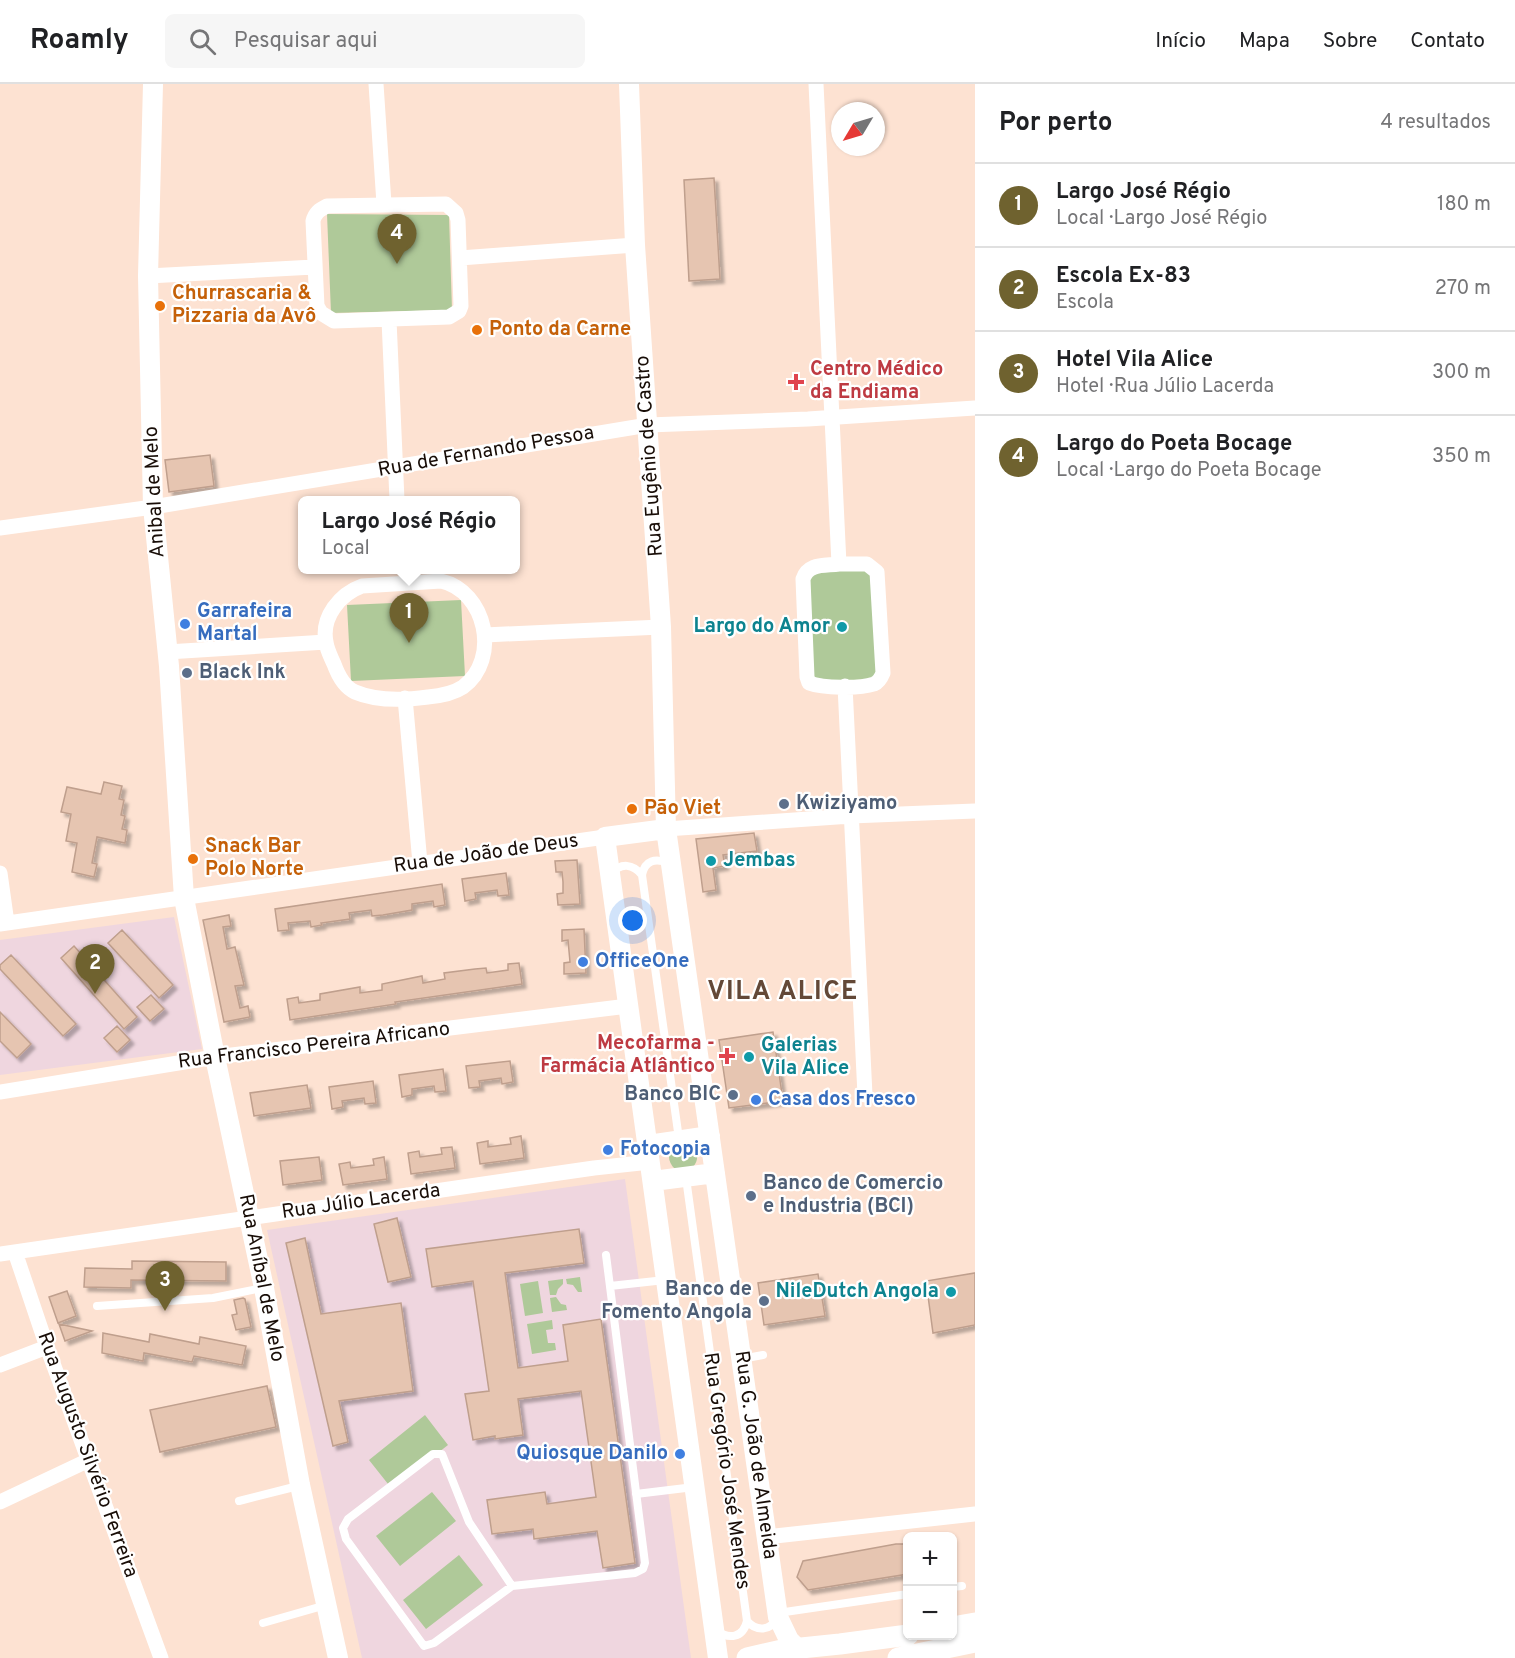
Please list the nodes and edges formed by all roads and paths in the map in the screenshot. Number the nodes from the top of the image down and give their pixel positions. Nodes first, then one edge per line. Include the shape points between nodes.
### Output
1 (153, 84) edge
2 (376, 84) edge
3 (628, 84) edge
4 (816, 84) edge
5 (384, 204) junction
6 (635, 245) junction
7 (460, 258) junction
8 (314, 267) junction
9 (148, 276) junction
10 (389, 320) junction
11 (975, 408) edge
12 (832, 417) junction
13 (648, 425) junction
14 (394, 468) junction
15 (397, 496) edge
16 (153, 507) junction
17 (0, 528) edge
18 (839, 564) junction
19 (404, 576) edge
20 (661, 627) junction
21 (485, 635) junction
22 (326, 642) junction
23 (167, 652) junction
24 (845, 686) junction
25 (405, 698) junction
26 (975, 811) edge
27 (851, 816) junction
28 (666, 829) junction
29 (605, 837) junction
30 (420, 863) junction
31 (671, 864) junction
32 (0, 873) edge
33 (642, 875) junction
34 (611, 880) junction
35 (184, 898) junction
36 (4, 923) edge
37 (628, 1006) junction
38 (215, 1057) junction
39 (0, 1092) edge
40 (865, 1095) dead end
41 (710, 1136) junction
42 (679, 1140) junction
43 (650, 1162) junction
44 (715, 1173) junction
45 (686, 1177) junction
46 (249, 1218) junction
47 (8, 1253) edge
48 (606, 1254) dead end
49 (666, 1279) junction
50 (610, 1286) junction
51 (264, 1288) junction
52 (97, 1306) dead end
53 (48, 1347) junction
54 (763, 1355) dead end
55 (741, 1359) junction
56 (0, 1365) edge
57 (89, 1460) junction
58 (300, 1485) junction
59 (695, 1486) junction
60 (636, 1494) junction
61 (239, 1501) dead end
62 (0, 1502) edge
63 (975, 1514) edge
64 (766, 1537) junction
65 (512, 1586) junction
66 (957, 1586) edge
67 (962, 1586) dead end
68 (903, 1595) edge
69 (326, 1605) junction
70 (778, 1615) junction
71 (747, 1621) junction
72 (263, 1623) dead end
73 (975, 1623) edge
74 (957, 1626) edge
75 (715, 1629) junction
76 (903, 1636) edge
77 (975, 1642) edge
78 (806, 1653) edge
79 (160, 1658) edge
80 (338, 1658) edge
81 (718, 1658) edge
82 (747, 1658) edge
83 (898, 1658) edge

1 - 9 street, Anibal de Melo
2 - 5 street
3 - 6 street, Rua Eugênio de Castro
4 - 12 street
5 - 7 street via 451,207 458,220
5 - 8 street via 327,206 315,214
6 - 7 street
6 - 13 street, Rua Eugênio de Castro
7 - 10 street via 459,311 449,317
8 - 9 street
8 - 10 street via 317,306 327,318
9 - 16 street, Anibal de Melo
10 - 14 street
11 - 12 street, Rua de Fernando Pessoa
12 - 13 street, Rua de Fernando Pessoa
12 - 18 street
13 - 14 street, Rua de Fernando Pessoa
13 - 20 street, Rua Eugênio de Castro
14 - 15 street
14 - 16 street, Rua de Fernando Pessoa
16 - 17 street, Rua de Fernando Pessoa
16 - 23 street, Anibal de Melo
18 - 24 street via 813,567 803,579 806,672 809,683
18 - 24 street via 873,567 879,590 883,673 875,684
19 - 21 street via 441,581 461,589 477,609
19 - 22 street via 362,586 343,596 330,617
20 - 21 street
20 - 28 street, Rua Eugênio de Castro
21 - 25 street via 476,672 461,688 428,697
22 - 23 street
22 - 25 street via 340,678 348,687 365,695
23 - 35 street, Anibal de Melo
24 - 27 street
25 - 30 street
26 - 27 street, Rua de João de Deus
27 - 28 street, Rua de João de Deus
27 - 40 street
28 - 29 street, Rua de João de Deus
28 - 31 street, Rua G. João de Almeida
29 - 30 street, Rua de João de Deus
29 - 34 street
30 - 35 street, Rua de João de Deus
31 - 33 lane via 656,859 644,867
31 - 41 street, Rua G. João de Almeida
32 - 36 street
33 - 34 lane via 627,865 614,871
33 - 42 lane
34 - 37 street
35 - 36 street, Rua de João de Deus
35 - 38 street, Rua Aníbal de Melo
37 - 38 street, Rua Francisco Pereira Africano
37 - 43 street
38 - 39 street, Rua Francisco Pereira Africano
38 - 46 street, Rua Aníbal de Melo
41 - 42 street
41 - 44 street, Rua G. João de Almeida
42 - 43 street
43 - 45 street
43 - 46 street, Rua Júlio Lacerda
43 - 49 street
44 - 45 street
44 - 55 street, Rua G. João de Almeida
45 - 71 lane, Rua Gregório José Mendes
46 - 47 street, Rua Júlio Lacerda
46 - 51 street, Rua Aníbal de Melo
47 - 53 street, Rua Augusto Silvério Ferreira
48 - 50 lane
49 - 50 lane
49 - 59 street
50 - 60 lane
51 - 52 lane via 213,1298
51 - 58 street, Rua Aníbal de Melo
53 - 56 street
53 - 57 street, Rua Augusto Silvério Ferreira
54 - 55 lane
55 - 64 street, Rua G. João de Almeida
57 - 62 street
57 - 79 street, Rua Augusto Silvério Ferreira
58 - 61 lane
58 - 69 street, Rua Aníbal de Melo
59 - 60 lane
59 - 75 street
60 - 65 lane via 643,1569
63 - 64 street
64 - 70 street, Rua G. João de Almeida
65 - 65 lane via 434,1643 424,1646 346,1539 343,1528 348,1519 423,1461 433,1454 442,1454 469,1522
66 - 67 lane
68 - 70 lane
69 - 72 lane
69 - 80 street, Rua Aníbal de Melo
70 - 71 lane via 765,1629 755,1628
70 - 78 street, Rua G. João de Almeida via 789,1640
71 - 75 lane via 743,1631 735,1636
73 - 74 main road
75 - 81 street
76 - 78 main road
77 - 83 main road
78 - 82 main road via 758,1654

